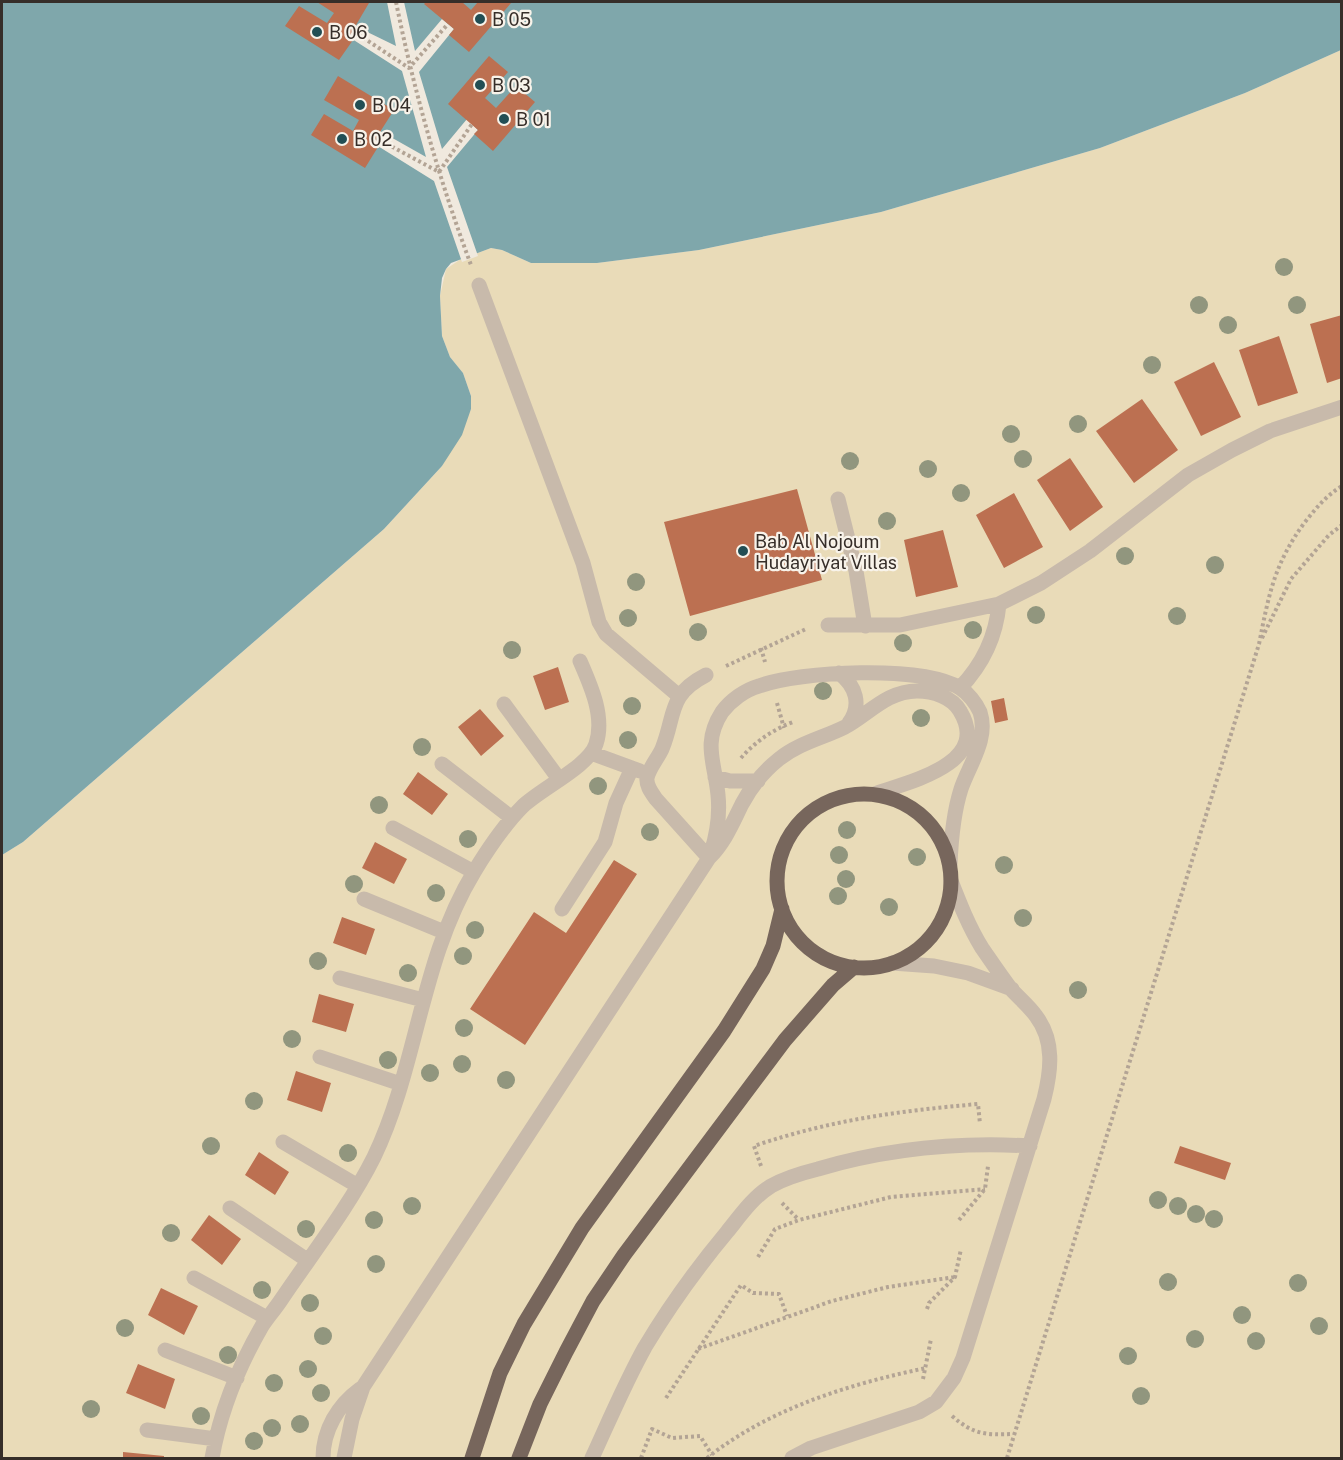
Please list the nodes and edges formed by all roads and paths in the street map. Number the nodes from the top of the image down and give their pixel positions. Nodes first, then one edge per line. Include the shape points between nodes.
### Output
1 (396, 2) edge
2 (448, 24) dead end
3 (353, 31) dead end
4 (409, 68) junction
5 (472, 124) dead end
6 (376, 138) dead end
7 (439, 172) junction
8 (479, 285) joint
9 (1341, 407) edge
10 (1341, 486) edge
11 (838, 499) dead end
12 (1341, 525) edge
13 (999, 604) junction
14 (828, 625) joint
15 (865, 626) junction
16 (1259, 644) junction
17 (580, 661) dead end
18 (839, 673) junction
19 (706, 675) joint
20 (960, 688) junction
21 (680, 696) junction
22 (504, 704) dead end
23 (847, 726) junction
24 (591, 753) junction
25 (442, 764) dead end
26 (632, 768) junction
27 (648, 774) junction
28 (715, 777) junction
29 (559, 779) junction
30 (758, 781) junction
31 (874, 794) junction
32 (512, 818) junction
33 (393, 828) dead end
34 (709, 858) junction
35 (474, 872) junction
36 (950, 873) junction
37 (364, 899) dead end
38 (562, 909) dead end
39 (782, 909) junction
40 (444, 932) junction
41 (892, 963) junction
42 (854, 967) junction
43 (339, 978) dead end
44 (1012, 989) junction
45 (423, 1000) junction
46 (320, 1057) dead end
47 (401, 1084) junction
48 (981, 1127) dead end
49 (284, 1142) dead end
50 (1030, 1146) junction
51 (988, 1162) dead end
52 (764, 1173) dead end
53 (358, 1186) junction
54 (984, 1190) junction
55 (780, 1200) dead end
56 (230, 1208) dead end
57 (799, 1220) junction
58 (959, 1220) dead end
59 (961, 1249) dead end
60 (758, 1257) dead end
61 (307, 1260) junction
62 (955, 1276) junction
63 (194, 1278) dead end
64 (927, 1309) dead end
65 (787, 1316) junction
66 (267, 1318) junction
67 (931, 1339) dead end
68 (698, 1349) junction
69 (165, 1350) dead end
70 (926, 1368) junction
71 (237, 1378) junction
72 (922, 1383) dead end
73 (363, 1387) junction
74 (666, 1398) dead end
75 (947, 1412) dead end
76 (147, 1430) dead end
77 (1014, 1434) junction
78 (216, 1439) junction
79 (470, 1456) edge
80 (710, 1457) edge
81 (212, 1458) edge
82 (323, 1458) edge
83 (344, 1458) edge
84 (519, 1458) edge
85 (592, 1458) edge
86 (640, 1458) edge
87 (792, 1458) edge
88 (1007, 1458) edge

1 - 4 path
2 - 4 path
3 - 4 path
4 - 7 path
5 - 7 path
6 - 7 path
7 - 8 path
8 - 21 lane via 582,563 599,622 615,643
9 - 13 lane via 1270,431 1197,470 1076,560
10 - 16 path via 1329,494 1289,544 1270,589
11 - 15 lane
12 - 16 path via 1291,579
13 - 15 lane via 900,625
13 - 20 lane via 988,650
14 - 15 lane
14 - 19 path via 807,628
16 - 77 path
17 - 24 lane via 593,690 600,727
18 - 20 lane via 929,677
18 - 23 lane via 854,688 856,698 856,709
18 - 28 lane via 771,682 734,700 724,710 712,735
19 - 21 lane
20 - 36 lane via 980,712 982,732 961,790 951,840
21 - 27 lane via 670,715 666,740
22 - 29 lane
23 - 30 lane via 792,750
23 - 31 lane via 893,695 917,691 950,700 963,716 964,746 952,763
24 - 26 lane
24 - 29 lane
25 - 32 lane
26 - 27 lane
26 - 38 lane via 616,803 605,842
27 - 34 lane via 647,784 656,799
28 - 30 lane
28 - 34 lane via 719,810
29 - 32 lane via 537,793
30 - 34 lane via 726,838
31 - 36 main road via 904,803 929,823 946,850
31 - 39 main road via 836,798 818,806 790,834 778,870
32 - 35 lane
33 - 35 lane
34 - 73 lane
35 - 40 lane
36 - 41 main road via 949,899 935,932 909,956
36 - 44 lane via 965,916
37 - 40 lane
39 - 42 main road via 802,942 835,963
39 - 79 main road via 763,969 724,1031 582,1228 524,1324 500,1373
40 - 45 lane
41 - 42 main road
41 - 44 lane via 934,966
42 - 84 main road via 832,985 784,1040 624,1255 566,1352
43 - 45 lane
44 - 50 lane via 1042,1024 1051,1064
45 - 47 lane
46 - 47 lane
47 - 53 lane via 385,1131
48 - 52 path via 978,1104 838,1121 754,1146
49 - 53 lane
50 - 85 lane via 989,1144 861,1157 798,1174 771,1186 742,1214 675,1300 635,1367
50 - 87 lane via 963,1358 936,1402 919,1412
51 - 54 path
53 - 61 lane
54 - 57 path via 891,1197
54 - 58 path
55 - 57 path
56 - 61 lane
57 - 60 path via 775,1228
59 - 62 path
61 - 66 lane
62 - 64 path
62 - 65 path via 832,1300
63 - 66 lane
65 - 68 path
65 - 68 path via 779,1294 753,1293 741,1285
66 - 71 lane
67 - 70 path
68 - 74 path
69 - 71 lane
70 - 72 path
70 - 80 path via 874,1379 817,1398 755,1428
71 - 78 lane
73 - 82 lane via 335,1415 325,1439
73 - 83 lane
75 - 77 path via 965,1428 978,1433
76 - 78 lane
77 - 88 path
78 - 81 lane
80 - 86 path via 700,1436 672,1438 652,1430

